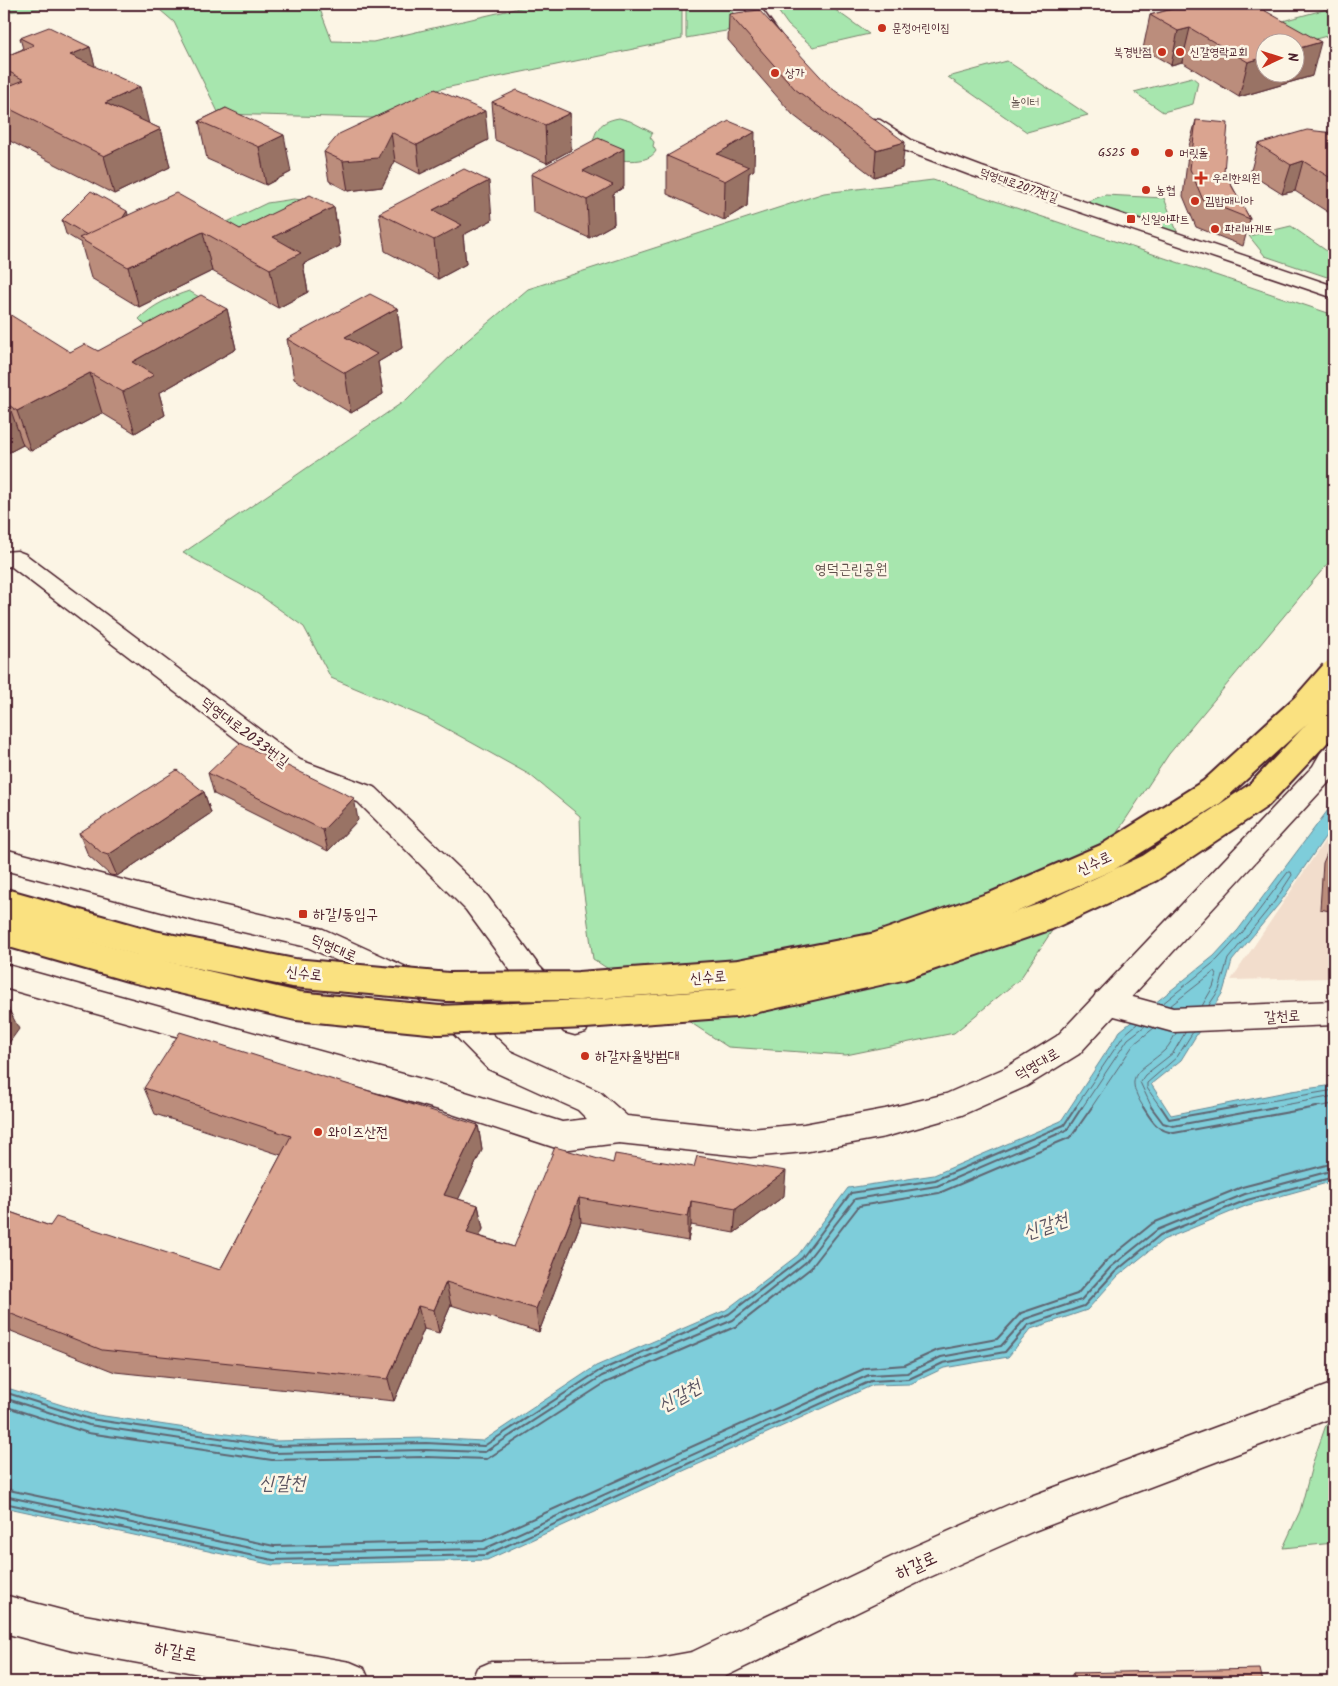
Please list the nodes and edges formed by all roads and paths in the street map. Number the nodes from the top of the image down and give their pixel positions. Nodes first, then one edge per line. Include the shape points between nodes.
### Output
1 (750, 4) edge
2 (785, 52) edge
3 (858, 115) edge
4 (1334, 292) edge
5 (4, 559) edge
6 (1334, 674) edge
7 (1334, 715) edge
8 (1334, 752) edge
9 (4, 860) edge
10 (4, 903) edge
11 (4, 932) edge
12 (4, 976) edge
13 (1107, 1002) junction
14 (1334, 1013) edge
15 (575, 1023) dead end
16 (619, 1129) junction
17 (1334, 1400) edge
18 (4, 1614) edge
19 (350, 1682) edge
20 (491, 1682) edge

1 - 2 street
3 - 4 street, 덕영대로2077번길 via 907,145 976,171
5 - 15 street, 덕영대로2033번길 via 17,559 291,767 367,795 476,902 529,974
6 - 10 main road, 신수로, bridge via 1306,706 1212,792 1108,857 997,906 877,947 739,974 579,986 448,986 293,974 153,945
7 - 11 main road, 신수로, bridge via 1259,795 1150,868 1047,916 901,966 736,1003 438,1020 298,1006 133,968
8 - 13 street, 덕영대로 via 1322,773
9 - 16 street, 덕영대로 via 200,912 313,937 427,989 499,1060 589,1101
12 - 16 street, 덕영대로 via 434,1095 562,1136
13 - 14 street, 갈천로 via 1173,1020
13 - 16 street, 덕영대로 via 1068,1045 1016,1077 951,1106 885,1123 804,1138 750,1143
17 - 20 street, 하갈로 via 1028,1515 916,1564 694,1671 648,1680
18 - 19 street, 하갈로 via 73,1632

